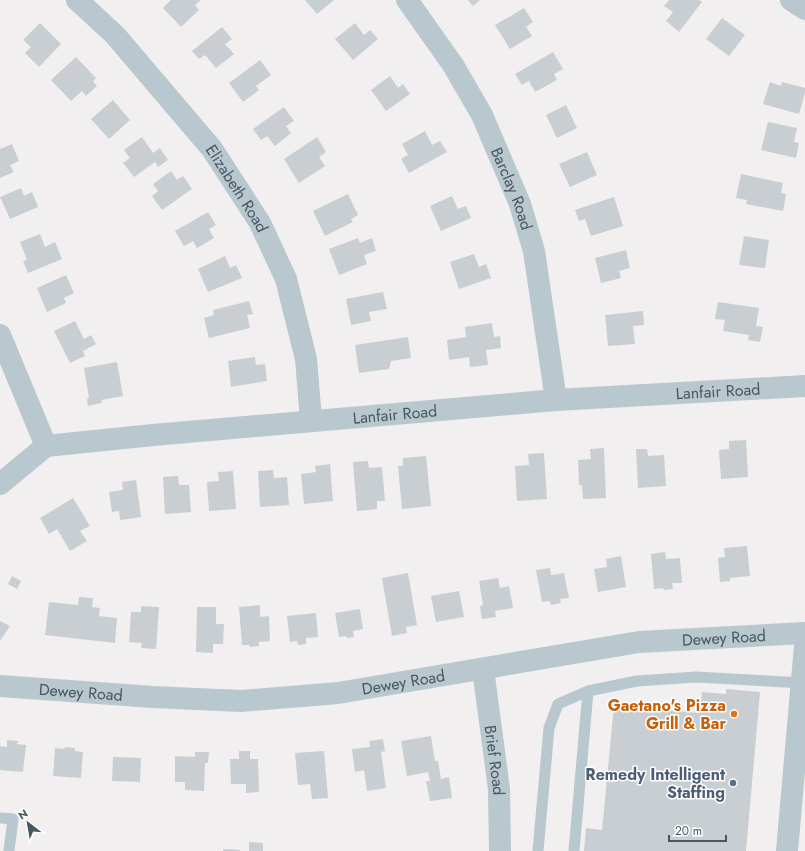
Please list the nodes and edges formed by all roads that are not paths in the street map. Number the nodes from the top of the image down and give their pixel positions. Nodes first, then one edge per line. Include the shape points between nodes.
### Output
1 (77, 0) edge
2 (406, 0) edge
3 (791, 0) edge
4 (805, 9) edge
5 (0, 335) edge
6 (805, 386) edge
7 (556, 400) junction
8 (311, 420) junction
9 (46, 446) junction
10 (0, 484) edge
11 (805, 634) edge
12 (805, 646) edge
13 (483, 669) junction
14 (804, 683) edge
15 (0, 686) edge
16 (588, 691) junction
17 (0, 818) edge
18 (9, 851) edge
19 (500, 851) edge
20 (538, 851) edge
21 (574, 851) edge
22 (787, 851) edge

1 - 8 street, Elizabeth Road via 114,35 212,149 260,223 286,279 306,359
2 - 7 street, Barclay Road via 452,65 482,115 520,204 534,251
3 - 4 street
5 - 9 street
6 - 7 street, Lanfair Road
7 - 8 street, Lanfair Road
8 - 9 street, Lanfair Road
9 - 10 street
11 - 13 street, Dewey Road via 639,642
12 - 14 street
13 - 15 street, Dewey Road via 338,693 241,700 153,697
13 - 19 street, Brief Road via 499,789
14 - 16 lane via 696,677 637,681
14 - 22 street
16 - 20 lane via 558,704 549,728
16 - 21 lane
17 - 18 lane via 13,819

